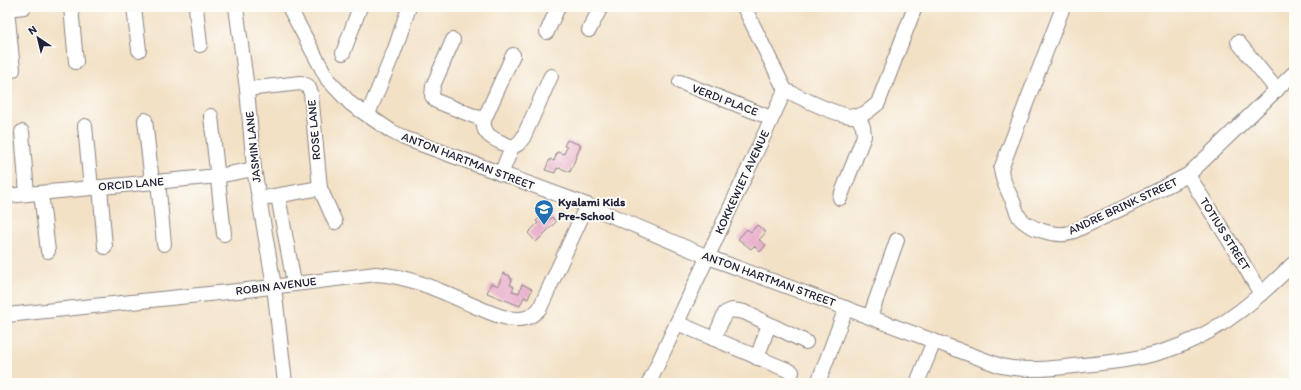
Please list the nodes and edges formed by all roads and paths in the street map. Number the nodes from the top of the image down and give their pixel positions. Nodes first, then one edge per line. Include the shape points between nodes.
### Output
1 (24, 7) edge
2 (71, 7) edge
3 (134, 7) edge
4 (196, 7) edge
5 (236, 7) edge
6 (289, 7) edge
7 (360, 7) edge
8 (409, 7) edge
9 (558, 7) edge
10 (744, 7) edge
11 (915, 7) edge
12 (1063, 7) edge
13 (597, 8) edge
14 (7, 9) edge
15 (589, 30) dead end
16 (547, 32) dead end
17 (453, 40) dead end
18 (1238, 42) dead end
19 (200, 45) dead end
20 (139, 50) dead end
21 (343, 53) dead end
22 (513, 55) dead end
23 (76, 62) dead end
24 (13, 70) dead end
25 (1294, 73) edge
26 (551, 76) dead end
27 (680, 82) dead end
28 (247, 89) junction
29 (785, 90) junction
30 (1277, 90) junction
31 (368, 114) junction
32 (211, 116) dead end
33 (858, 116) junction
34 (771, 118) junction
35 (145, 120) dead end
36 (484, 120) junction
37 (85, 126) dead end
38 (22, 132) dead end
39 (512, 147) junction
40 (254, 169) junction
41 (501, 174) junction
42 (1188, 175) junction
43 (218, 176) junction
44 (155, 182) junction
45 (95, 187) junction
46 (320, 188) junction
47 (34, 193) junction
48 (7, 196) edge
49 (278, 196) junction
50 (259, 198) junction
51 (840, 198) dead end
52 (587, 205) junction
53 (335, 222) dead end
54 (224, 234) dead end
55 (897, 240) dead end
56 (164, 244) dead end
57 (105, 246) dead end
58 (48, 251) dead end
59 (708, 257) junction
60 (1294, 263) edge
61 (294, 283) junction
62 (274, 286) junction
63 (1262, 294) junction
64 (846, 308) junction
65 (7, 315) edge
66 (870, 317) junction
67 (677, 323) junction
68 (769, 324) junction
69 (714, 339) junction
70 (934, 341) junction
71 (806, 342) dead end
72 (757, 358) junction
73 (792, 372) dead end
74 (285, 383) edge
75 (649, 383) edge
76 (818, 383) edge
77 (917, 383) edge

1 - 14 street
2 - 23 street
3 - 20 street
4 - 19 street
5 - 28 street, JASMIN LANE
6 - 31 street, ANTON HARTMAN STREET via 328,80 351,104
7 - 21 street
8 - 31 street
9 - 16 street
10 - 29 street
11 - 33 street via 878,103
12 - 42 street, ANDRE BRINK STREET via 1001,168 1020,218 1051,234 1064,235
13 - 15 street
14 - 24 street
17 - 36 street via 432,96 436,101
18 - 30 street
22 - 36 street
25 - 30 street, ANDRE BRINK STREET
26 - 39 street via 522,140
27 - 34 street, VERDI PLACE
28 - 40 street, JASMIN LANE
28 - 46 street, ROSE LANE via 301,83 308,86 311,93
29 - 33 street via 841,114
29 - 34 street, KOKKEWIET AVENUE
30 - 42 street, ANDRE BRINK STREET
31 - 41 street, ANTON HARTMAN STREET via 404,138
32 - 43 street
33 - 51 street via 864,136
34 - 59 street, KOKKEWIET AVENUE
35 - 44 street
36 - 39 street via 484,130 487,134
37 - 45 street
38 - 47 street
39 - 41 street
40 - 43 street, ORCID LANE
40 - 50 street, JASMIN LANE
41 - 52 street, ANTON HARTMAN STREET
42 - 63 street, TOTIUS STREET
43 - 44 street, ORCID LANE
43 - 54 street
44 - 45 street, ORCID LANE
44 - 56 street
45 - 47 street, ORCID LANE
45 - 57 street
46 - 49 street
46 - 53 street, ROSE LANE
47 - 48 street, ORCID LANE
47 - 58 street
49 - 50 street
49 - 61 street
50 - 62 street, JASMIN LANE
52 - 59 street, ANTON HARTMAN STREET
52 - 61 street, ROBIN AVENUE via 540,308 536,313 518,319 500,316 418,282 390,275 376,274
55 - 66 street
59 - 64 street, ANTON HARTMAN STREET
59 - 67 street, KOKKEWIET AVENUE
60 - 63 street, ANTON HARTMAN STREET
61 - 62 street, ROBIN AVENUE
62 - 65 street, ROBIN AVENUE
62 - 74 street, JASMIN LANE
63 - 70 street, ANTON HARTMAN STREET via 1225,322 1178,347 1092,364 1039,370 1013,368
64 - 66 street, ANTON HARTMAN STREET
64 - 76 street
66 - 70 street, ANTON HARTMAN STREET
67 - 69 street
67 - 75 street, KOKKEWIET AVENUE
68 - 69 street via 744,312 728,311
68 - 71 street
68 - 72 street
69 - 72 street
70 - 77 street
72 - 73 street

